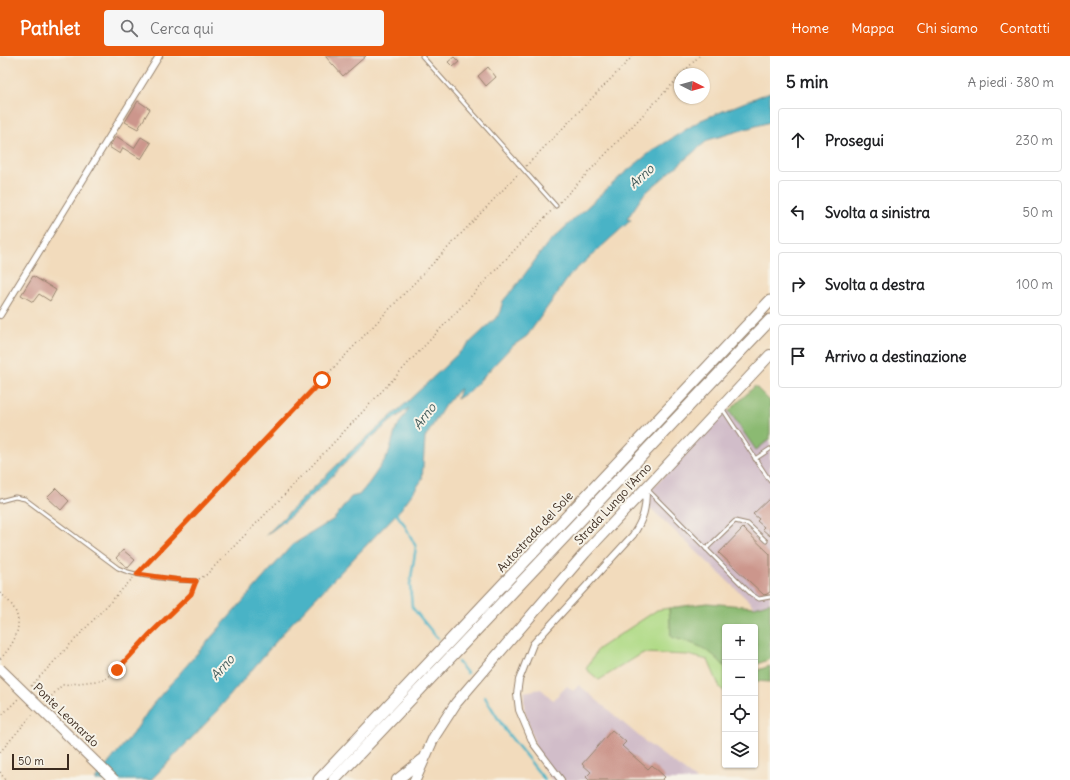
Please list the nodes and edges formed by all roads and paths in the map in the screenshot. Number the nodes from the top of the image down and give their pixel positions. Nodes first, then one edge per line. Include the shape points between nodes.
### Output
1 (159, 56) edge
2 (422, 56) edge
3 (633, 56) edge
4 (699, 56) edge
5 (688, 68) edge
6 (674, 82) edge
7 (523, 168) junction
8 (556, 206) junction
9 (770, 301) edge
10 (0, 315) edge
11 (770, 320) edge
12 (770, 355) edge
13 (721, 407) junction
14 (770, 449) edge
15 (755, 459) junction
16 (770, 481) edge
17 (646, 488) junction
18 (0, 501) edge
19 (766, 541) dead end
20 (706, 549) junction
21 (137, 574) junction
22 (196, 581) junction
23 (0, 593) edge
24 (770, 597) edge
25 (0, 659) edge
26 (0, 668) edge
27 (30, 687) dead end
28 (20, 697) dead end
29 (42, 705) dead end
30 (38, 710) dead end
31 (0, 718) edge
32 (0, 752) edge
33 (423, 759) junction
34 (0, 772) edge
35 (5, 780) edge
36 (114, 780) edge
37 (319, 780) edge
38 (334, 780) edge
39 (397, 780) edge
40 (415, 780) edge
41 (561, 780) edge

1 - 10 street
2 - 7 lane
3 - 7 path
4 - 5 path
6 - 8 path
7 - 8 lane
7 - 21 path
8 - 22 path via 291,488 206,575
9 - 37 highway, Autostrada del Sole
11 - 38 highway, Autostrada del Sole
12 - 13 main road, Strada Lungo l'Arno
13 - 15 lane
13 - 17 main road, Strada Lungo l'Arno
14 - 15 lane
15 - 16 lane
17 - 20 lane
17 - 33 main road, Strada Lungo l'Arno via 585,553 456,703
17 - 41 street via 643,520 533,644 519,680 517,694 522,717 533,743
18 - 21 lane via 15,497 25,499 118,568
19 - 20 lane via 748,524 735,521
20 - 24 lane via 751,594 759,599
21 - 22 lane
21 - 27 path
22 - 29 path via 191,594 113,673 104,680 62,685
23 - 25 path via 16,611 19,626 14,641
26 - 36 main road, Ponte Leonardo, bridge
28 - 31 path
30 - 32 path
33 - 39 main road
33 - 40 main road, Strada Lungo l'Arno
34 - 35 path

